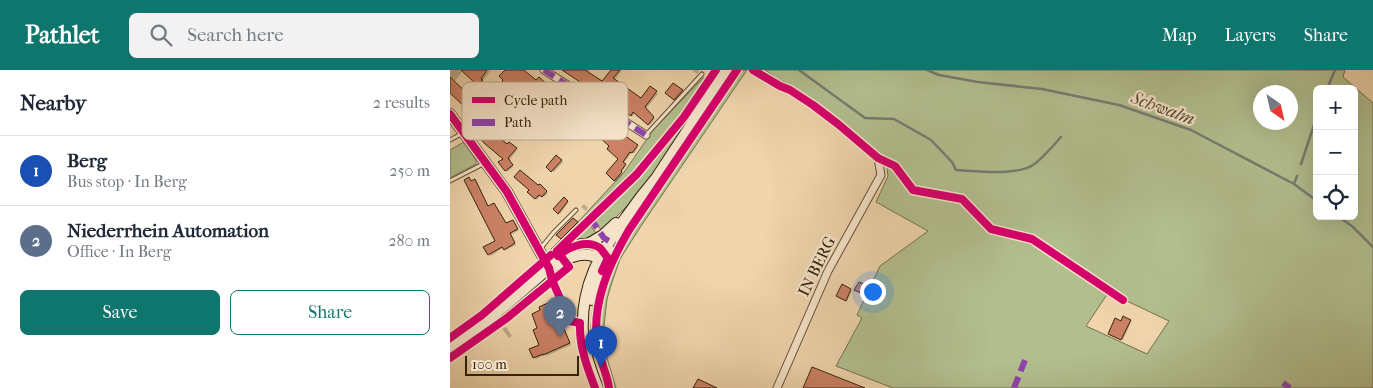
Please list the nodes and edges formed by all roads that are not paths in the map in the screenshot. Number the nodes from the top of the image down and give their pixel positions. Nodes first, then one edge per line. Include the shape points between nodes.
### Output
1 (544, 70) edge
2 (727, 70) edge
3 (753, 70) edge
4 (702, 74) dead end
5 (563, 82) edge
6 (450, 114) edge
7 (628, 124) edge
8 (462, 131) edge
9 (462, 133) edge
10 (646, 135) joint
11 (450, 140) edge
12 (469, 140) edge
13 (878, 158) junction
14 (485, 162) junction
15 (656, 178) junction
16 (450, 181) edge
17 (913, 190) dead end
18 (633, 207) junction
19 (576, 210) dead end
20 (588, 244) junction
21 (539, 250) junction
22 (603, 256) junction
23 (549, 268) junction
24 (570, 321) dead end
25 (450, 348) edge
26 (598, 388) edge
27 (602, 388) edge
28 (777, 388) edge

1 - 5 street
2 - 15 main road
3 - 13 street via 813,105
4 - 10 lane
6 - 8 main road
7 - 10 street
9 - 11 lane
12 - 14 main road
13 - 17 street via 895,166
13 - 28 street, IN BERG via 881,175 828,271
14 - 16 lane
14 - 21 main road via 507,192
15 - 18 main road
15 - 22 main road
18 - 20 main road via 603,235
18 - 22 main road
19 - 21 lane
20 - 22 main road via 594,245
20 - 23 main road via 565,250
21 - 23 main road
22 - 23 main road via 577,256
22 - 26 main road via 592,271 583,318 584,343
22 - 27 main road via 589,319 590,340
23 - 24 lane
23 - 25 main road

